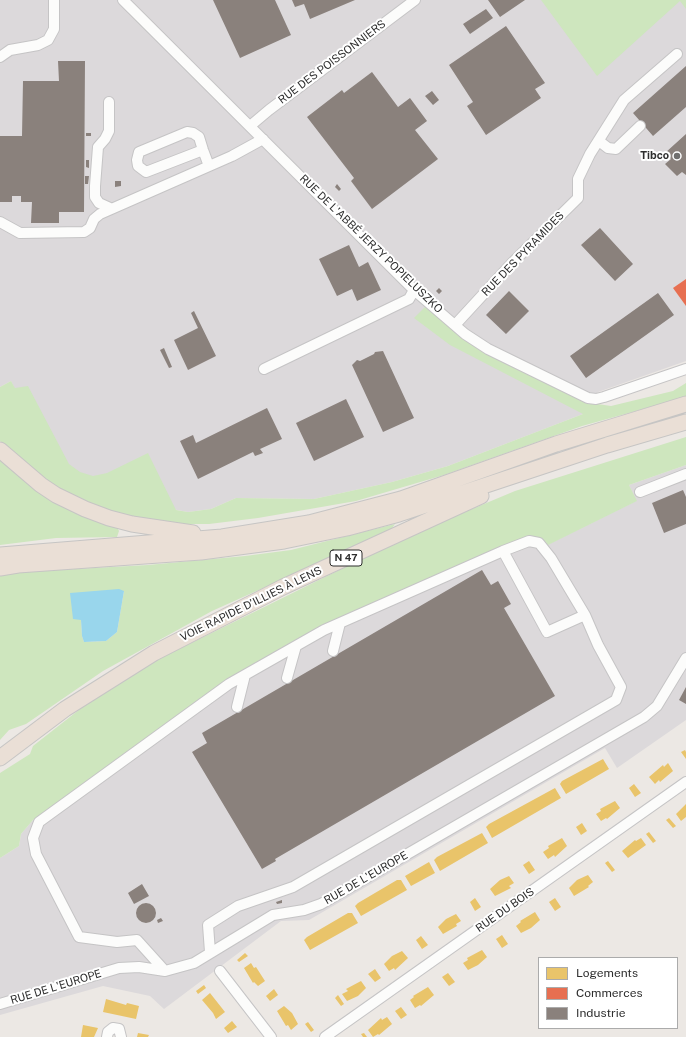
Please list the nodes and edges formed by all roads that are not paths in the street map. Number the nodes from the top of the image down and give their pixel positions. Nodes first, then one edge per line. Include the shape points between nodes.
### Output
1 (54, 0) edge
2 (123, 0) edge
3 (415, 0) edge
4 (677, 54) dead end
5 (0, 57) edge
6 (109, 102) dead end
7 (250, 126) junction
8 (640, 126) dead end
9 (263, 139) junction
10 (599, 141) junction
11 (203, 150) junction
12 (209, 166) junction
13 (110, 208) junction
14 (0, 222) edge
15 (414, 290) junction
16 (455, 325) junction
17 (686, 369) edge
18 (264, 370) dead end
19 (686, 404) edge
20 (686, 422) edge
21 (0, 450) edge
22 (539, 468) junction
23 (686, 474) edge
24 (640, 492) dead end
25 (222, 537) junction
26 (503, 551) junction
27 (0, 555) edge
28 (0, 568) edge
29 (585, 615) junction
30 (340, 622) junction
31 (296, 646) junction
32 (333, 650) dead end
33 (686, 658) edge
34 (245, 675) junction
35 (287, 678) dead end
36 (236, 707) dead end
37 (0, 758) edge
38 (686, 782) edge
39 (210, 952) junction
40 (165, 971) junction
41 (220, 971) dead end
42 (0, 1004) edge
43 (106, 1037) edge
44 (122, 1037) edge
45 (271, 1037) edge
46 (325, 1037) edge

1 - 5 street via 54,29 48,40 38,45 10,50
2 - 7 street, RUE DE L'ABBÉ JERZY POPIELUSZKO
3 - 7 street, RUE DES POISSONNIERS
4 - 10 street via 624,100
6 - 13 street via 109,131 98,147 94,186 95,197 99,203
7 - 9 street, RUE DE L'ABBÉ JERZY POPIELUSZKO
8 - 10 street via 616,149 608,148
9 - 12 street
9 - 15 street, RUE DE L'ABBÉ JERZY POPIELUSZKO
10 - 16 street, RUE DES PYRAMIDES via 578,180 578,198 512,263
11 - 11 street via 199,137 187,132 139,152 138,166 146,172
11 - 12 street
12 - 13 street
13 - 14 street via 94,219 90,228 84,232 20,232
15 - 16 street, RUE DE L'ABBÉ JERZY POPIELUSZKO
15 - 18 street via 409,299
16 - 17 street, RUE DE L'ABBÉ JERZY POPIELUSZKO via 488,349 588,398 604,397
19 - 25 highway via 602,429 401,499 349,514
20 - 22 highway, N 47
21 - 25 highway via 56,495 97,514 132,524
22 - 28 highway via 399,514 347,528 284,540 201,552
22 - 37 highway, VOIE RAPIDE D’ILLIES À LENS / N 47 via 520,482 473,500 378,543 247,605 154,653 65,709
23 - 24 street
25 - 27 highway
26 - 29 street via 529,541 539,543 551,558
26 - 29 street via 547,632
26 - 30 street
29 - 39 street via 621,687 616,700 292,887 238,906 208,925
30 - 31 street
30 - 32 street
31 - 34 street
31 - 35 street
33 - 39 street, RUE DE L'EUROPE via 657,706 644,717 321,904 304,910 273,915
34 - 36 street
34 - 40 street via 39,822 33,838 36,854 79,937 117,942 138,940
38 - 46 street, RUE DU BOIS
39 - 40 street, RUE DE L'EUROPE via 194,963
40 - 42 street, RUE DE L'EUROPE via 139,967 119,968
41 - 45 street
43 - 44 street via 113,1028 119,1030

